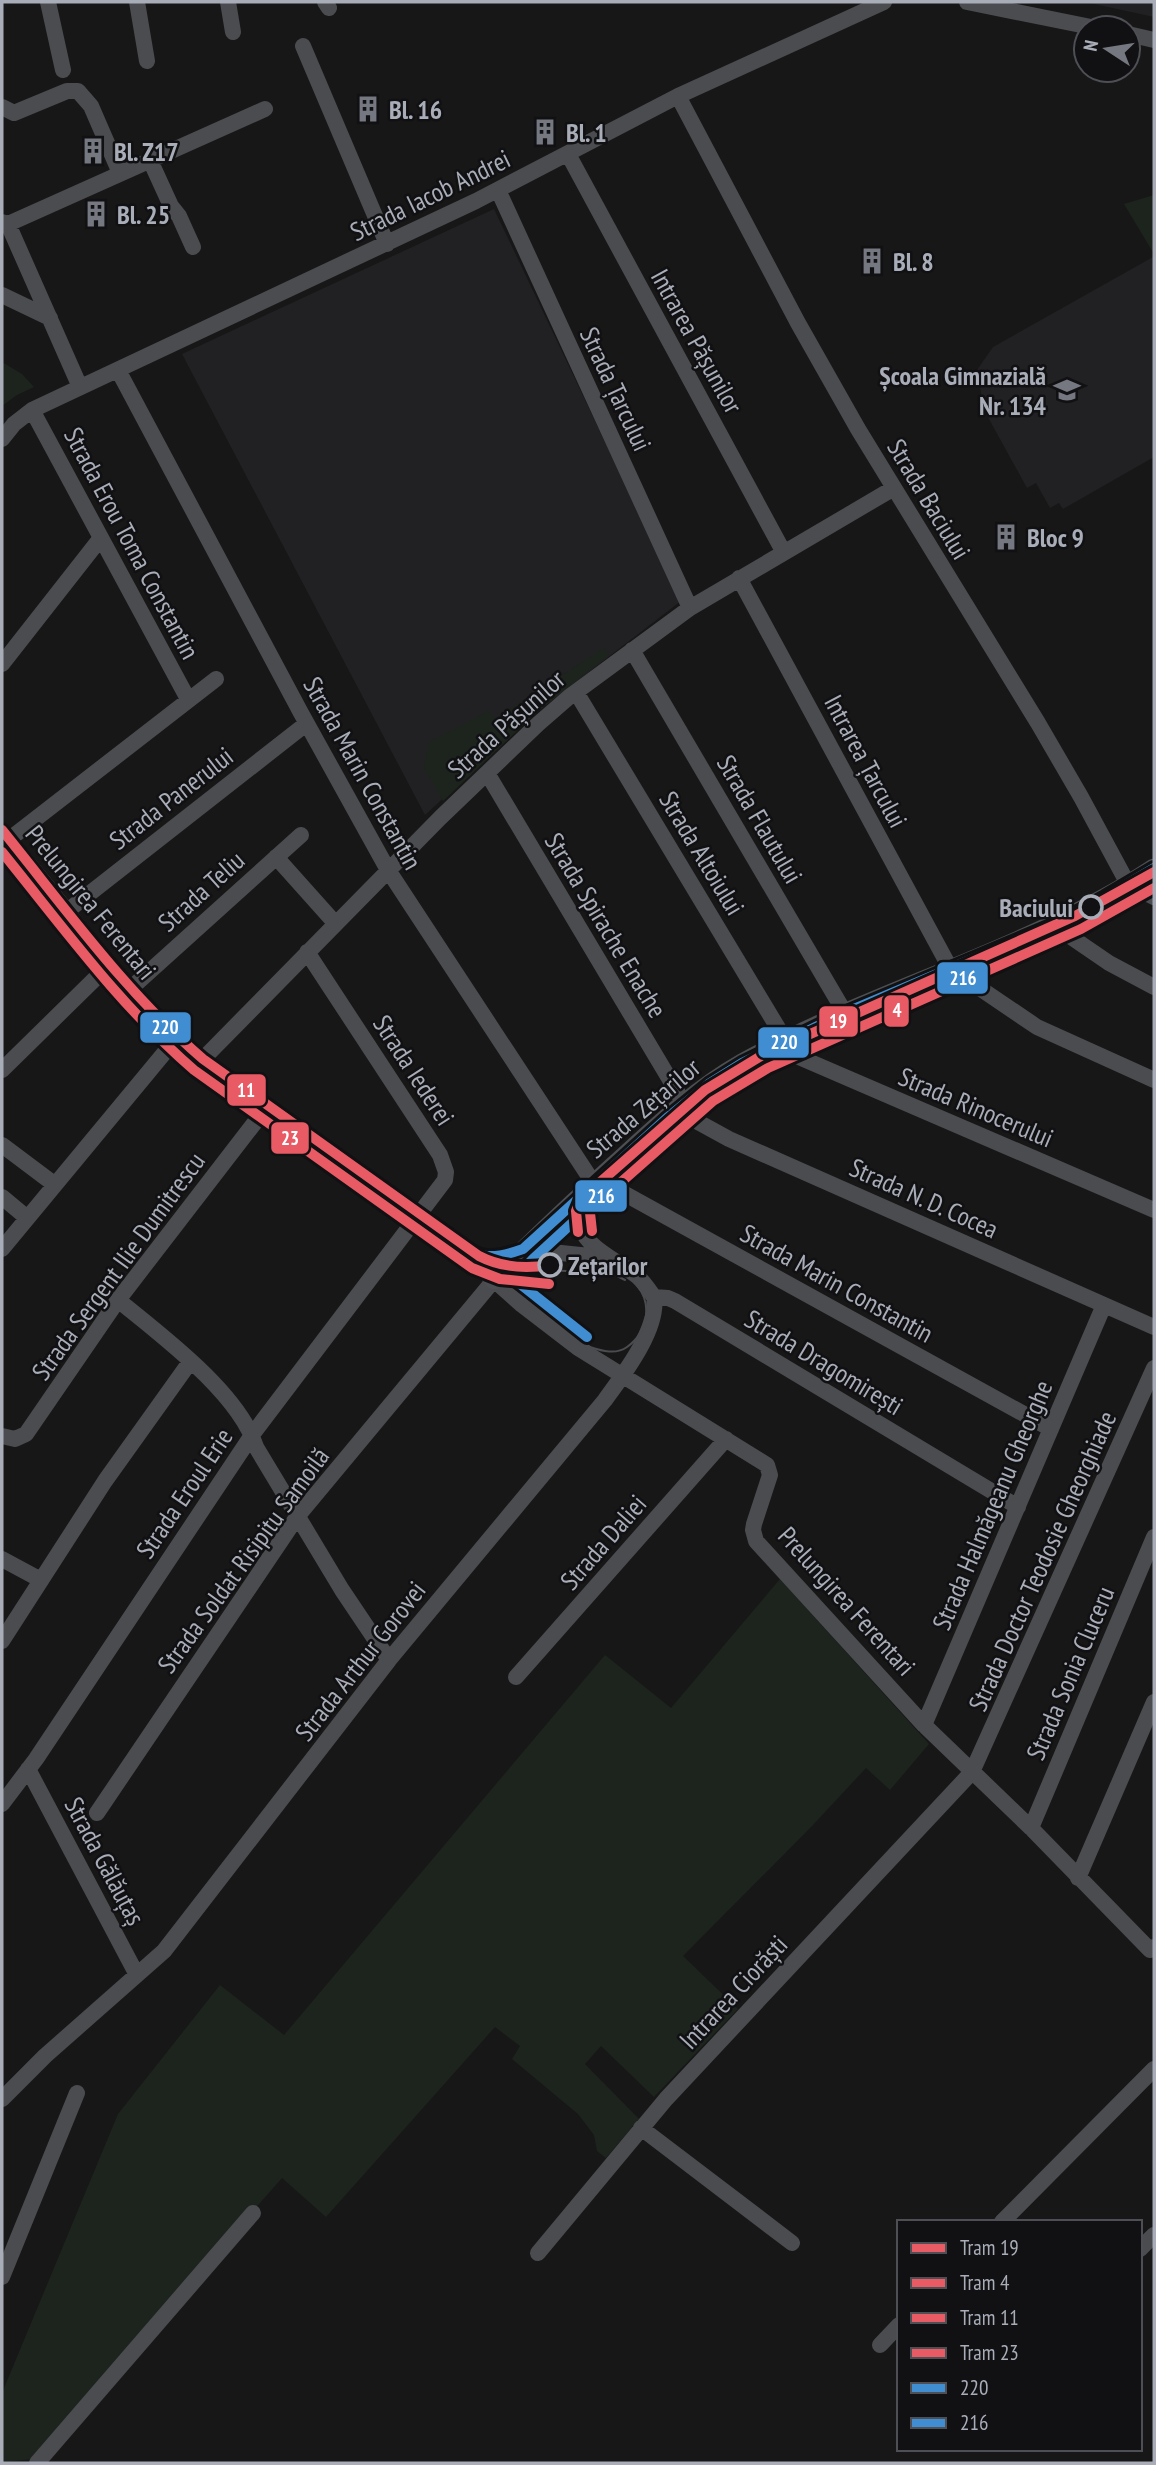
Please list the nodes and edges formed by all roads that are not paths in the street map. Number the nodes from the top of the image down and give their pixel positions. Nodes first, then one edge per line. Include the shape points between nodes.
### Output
1 (48, 2) edge
2 (137, 2) edge
3 (228, 2) edge
4 (884, 2) edge
5 (967, 2) edge
6 (1072, 23) edge
7 (233, 32) dead end
8 (303, 46) dead end
9 (148, 61) dead end
10 (63, 70) dead end
11 (678, 96) junction
12 (2, 107) edge
13 (265, 108) dead end
14 (568, 154) junction
15 (150, 160) junction
16 (120, 173) junction
17 (498, 190) junction
18 (5, 223) edge
19 (387, 244) junction
20 (193, 247) dead end
21 (2, 295) edge
22 (50, 317) junction
23 (118, 370) junction
24 (80, 387) junction
25 (32, 411) junction
26 (4, 432) edge
27 (894, 488) junction
28 (100, 538) junction
29 (783, 551) junction
30 (739, 578) junction
31 (690, 608) junction
32 (632, 650) junction
33 (2, 664) edge
34 (216, 680) dead end
35 (576, 692) junction
36 (188, 699) junction
37 (306, 724) junction
38 (486, 773) junction
39 (301, 835) dead end
40 (4, 838) edge
41 (276, 858) junction
42 (1154, 868) edge
43 (388, 870) junction
44 (1128, 884) junction
45 (1154, 897) edge
46 (66, 912) junction
47 (335, 923) junction
48 (1052, 924) junction
49 (307, 952) junction
50 (109, 965) junction
51 (950, 968) junction
52 (1154, 987) edge
53 (129, 990) junction
54 (845, 1013) junction
55 (175, 1040) junction
56 (785, 1040) junction
57 (201, 1060) junction
58 (2, 1070) edge
59 (1154, 1080) edge
60 (683, 1103) junction
61 (266, 1108) junction
62 (2, 1145) edge
63 (594, 1183) junction
64 (54, 1184) junction
65 (2, 1197) edge
66 (1154, 1210) edge
67 (419, 1216) junction
68 (26, 1217) junction
69 (2, 1249) edge
70 (523, 1249) junction
71 (474, 1256) junction
72 (609, 1258) junction
73 (494, 1280) junction
74 (654, 1297) junction
75 (118, 1300) junction
76 (1104, 1305) junction
77 (1154, 1327) edge
78 (190, 1362) junction
79 (1154, 1368) edge
80 (621, 1376) junction
81 (1051, 1429) junction
82 (252, 1435) junction
83 (2, 1436) edge
84 (726, 1439) junction
85 (1017, 1507) junction
86 (297, 1517) junction
87 (1154, 1537) edge
88 (2, 1559) edge
89 (41, 1580) junction
90 (2, 1641) edge
91 (389, 1660) junction
92 (516, 1677) dead end
93 (1154, 1702) edge
94 (924, 1725) junction
95 (28, 1769) junction
96 (972, 1772) junction
97 (2, 1804) edge
98 (97, 1813) dead end
99 (1031, 1828) junction
100 (1078, 1878) junction
101 (1152, 1949) edge
102 (137, 1976) junction
103 (1154, 2070) edge
104 (77, 2093) dead end
105 (2, 2099) edge
106 (641, 2128) junction
107 (253, 2213) dead end
108 (1004, 2220) edge
109 (792, 2243) dead end
110 (537, 2253) dead end
111 (2, 2277) edge
112 (897, 2327) edge
113 (880, 2345) dead end
114 (37, 2463) edge

1 - 10 street
2 - 9 street
3 - 7 street
4 - 11 street, Strada Iacob Andrei
5 - 6 street
8 - 19 street
11 - 14 street, Strada Iacob Andrei
11 - 27 street, Strada Baciului via 798,323
12 - 16 street via 14,113 67,91 78,91 91,106
13 - 15 street
14 - 17 street, Strada Iacob Andrei
14 - 29 street, Intrarea Pășunilor
15 - 16 street
15 - 20 street
16 - 18 street
17 - 19 street, Strada Iacob Andrei
17 - 31 street, Strada Țarcului
18 - 22 street
19 - 23 street, Strada Iacob Andrei
21 - 22 street
22 - 24 street
23 - 24 street, Strada Iacob Andrei
23 - 37 street, Strada Marin Constantin
24 - 25 street, Strada Iacob Andrei
25 - 26 street, Strada Iacob Andrei
25 - 28 street, Strada Erou Toma Constantin
27 - 29 street, Strada Pășunilor
27 - 44 street, Strada Baciului via 1038,723
28 - 33 street
28 - 36 street, Strada Erou Toma Constantin
29 - 30 street, Strada Pășunilor
30 - 31 street, Strada Pășunilor
30 - 51 street, Intrarea Țarcului
31 - 32 street, Strada Pășunilor
32 - 35 street, Strada Pășunilor
32 - 54 street, Strada Flautului
34 - 36 street
35 - 38 street, Strada Pășunilor
35 - 56 street, Strada Altoiului
36 - 40 street
37 - 43 street, Strada Marin Constantin
37 - 46 street, Strada Panerului
38 - 43 street, Strada Pășunilor
38 - 60 street, Strada Spirache Enache
39 - 41 street, Strada Teliu
40 - 46 main road, Prelungirea Ferentari
41 - 47 street, Strada Teliu
41 - 53 street, Strada Teliu
42 - 44 main road, Strada Zețarilor
43 - 47 street, Strada Pășunilor
43 - 63 street, Strada Marin Constantin
44 - 45 street
44 - 48 main road, Strada Zețarilor
46 - 50 main road, Prelungirea Ferentari
47 - 49 street, Strada Pășunilor
48 - 51 main road, Strada Zețarilor
48 - 52 street
49 - 57 street, Strada Pășunilor
49 - 67 street, Strada Iederei via 444,1164 445,1180
50 - 53 main road, Prelungirea Ferentari
50 - 58 street
51 - 54 main road, Strada Zețarilor
51 - 59 street via 1037,1027
53 - 55 main road, Prelungirea Ferentari
54 - 56 main road, Strada Zețarilor
55 - 57 main road, Prelungirea Ferentari
55 - 64 street
56 - 60 main road, Strada Zețarilor
56 - 66 street, Strada Rinocerului via 801,1058
57 - 61 main road, Prelungirea Ferentari
60 - 63 main road, Strada Zețarilor
60 - 76 street, Strada N. D. Cocea via 698,1122 729,1139
61 - 67 main road, Prelungirea Ferentari
61 - 75 street, Strada Sergent Ilie Dumitrescu
62 - 64 street
63 - 70 main road, Strada Zețarilor
63 - 72 street, Strada Dragomirești via 580,1215 581,1226
63 - 81 street, Strada Marin Constantin via 616,1189
64 - 68 street
65 - 68 street
67 - 71 main road, Prelungirea Ferentari
67 - 82 street, Strada Eroul Erie
68 - 69 street
70 - 71 main road via 502,1256
70 - 72 street, Strada Dragomirești
70 - 73 main road, Strada Zețarilor
71 - 73 main road, Prelungirea Ferentari
72 - 74 street, Strada Dragomirești via 636,1276
73 - 80 street, Prelungirea Ferentari via 559,1334
73 - 86 street, Strada Soldat Risipitu Samoilă
74 - 80 street, Strada Arthur Gorovei via 653,1320
74 - 85 street, Strada Dragomirești via 675,1301
75 - 78 street
75 - 83 street, Strada Sergent Ilie Dumitrescu via 26,1434 15,1439
76 - 77 street, Strada N. D. Cocea
76 - 81 street, Strada Halmăgeanu Gheorghe
78 - 82 street via 238,1411
78 - 89 street
79 - 96 street, Strada Doctor Teodosie Gheorghiade
80 - 84 street, Prelungirea Ferentari
80 - 91 street, Strada Arthur Gorovei
81 - 85 street, Strada Halmăgeanu Gheorghe
82 - 86 street
82 - 95 street, Strada Eroul Erie
84 - 92 street, Strada Daliei
84 - 94 street, Prelungirea Ferentari via 769,1469 769,1483 754,1524 756,1541
85 - 94 street, Strada Halmăgeanu Gheorghe
86 - 91 street
86 - 98 street, Strada Soldat Risipitu Samoilă
87 - 99 street, Strada Sonia Cluceru
88 - 89 street
89 - 90 street
91 - 102 street, Strada Arthur Gorovei via 176,1937
93 - 100 street
94 - 96 street, Prelungirea Ferentari
95 - 97 street, Strada Eroul Erie
95 - 102 street, Strada Gălăuțaș
96 - 99 street, Prelungirea Ferentari
96 - 106 street, Intrarea Ciorăști
99 - 100 street, Prelungirea Ferentari
100 - 101 street, Prelungirea Ferentari
102 - 105 street, Strada Arthur Gorovei
103 - 108 street
104 - 111 street
106 - 109 street
106 - 110 street, Intrarea Ciorăști
107 - 114 street
112 - 113 street

